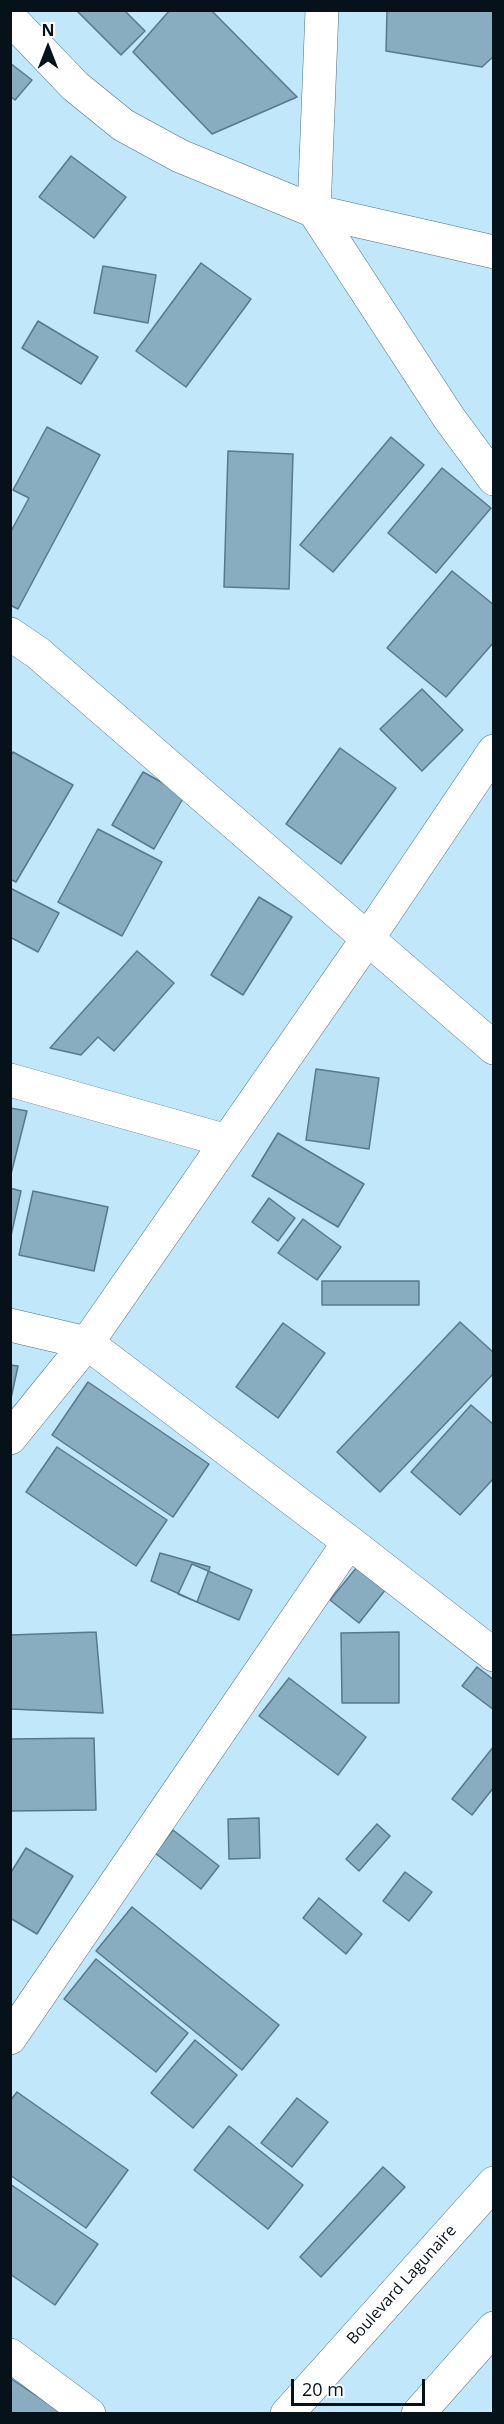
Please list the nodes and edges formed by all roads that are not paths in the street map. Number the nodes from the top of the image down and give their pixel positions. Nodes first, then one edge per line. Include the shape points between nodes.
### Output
1 (322, 10) edge
2 (10, 18) edge
3 (314, 211) junction
4 (494, 252) edge
5 (494, 479) edge
6 (10, 634) edge
7 (494, 751) edge
8 (368, 938) junction
9 (494, 1048) edge
10 (10, 1080) edge
11 (227, 1141) junction
12 (10, 1326) edge
13 (87, 1343) junction
14 (10, 1438) edge
15 (349, 1542) junction
16 (494, 1655) edge
17 (10, 2038) edge
18 (494, 2183) edge
19 (494, 2328) edge
20 (10, 2355) edge
21 (89, 2414) edge
22 (287, 2414) edge
23 (418, 2414) edge

1 - 3 street
2 - 3 street via 75,86 123,126 180,156
3 - 4 street
3 - 5 street via 449,418
6 - 8 street via 38,653
7 - 8 street
8 - 9 street
8 - 11 street
10 - 11 street
11 - 13 street
12 - 13 street
13 - 14 street
13 - 15 street
15 - 16 street
15 - 17 street
18 - 22 street, Boulevard Lagunaire
19 - 23 street
20 - 21 street

